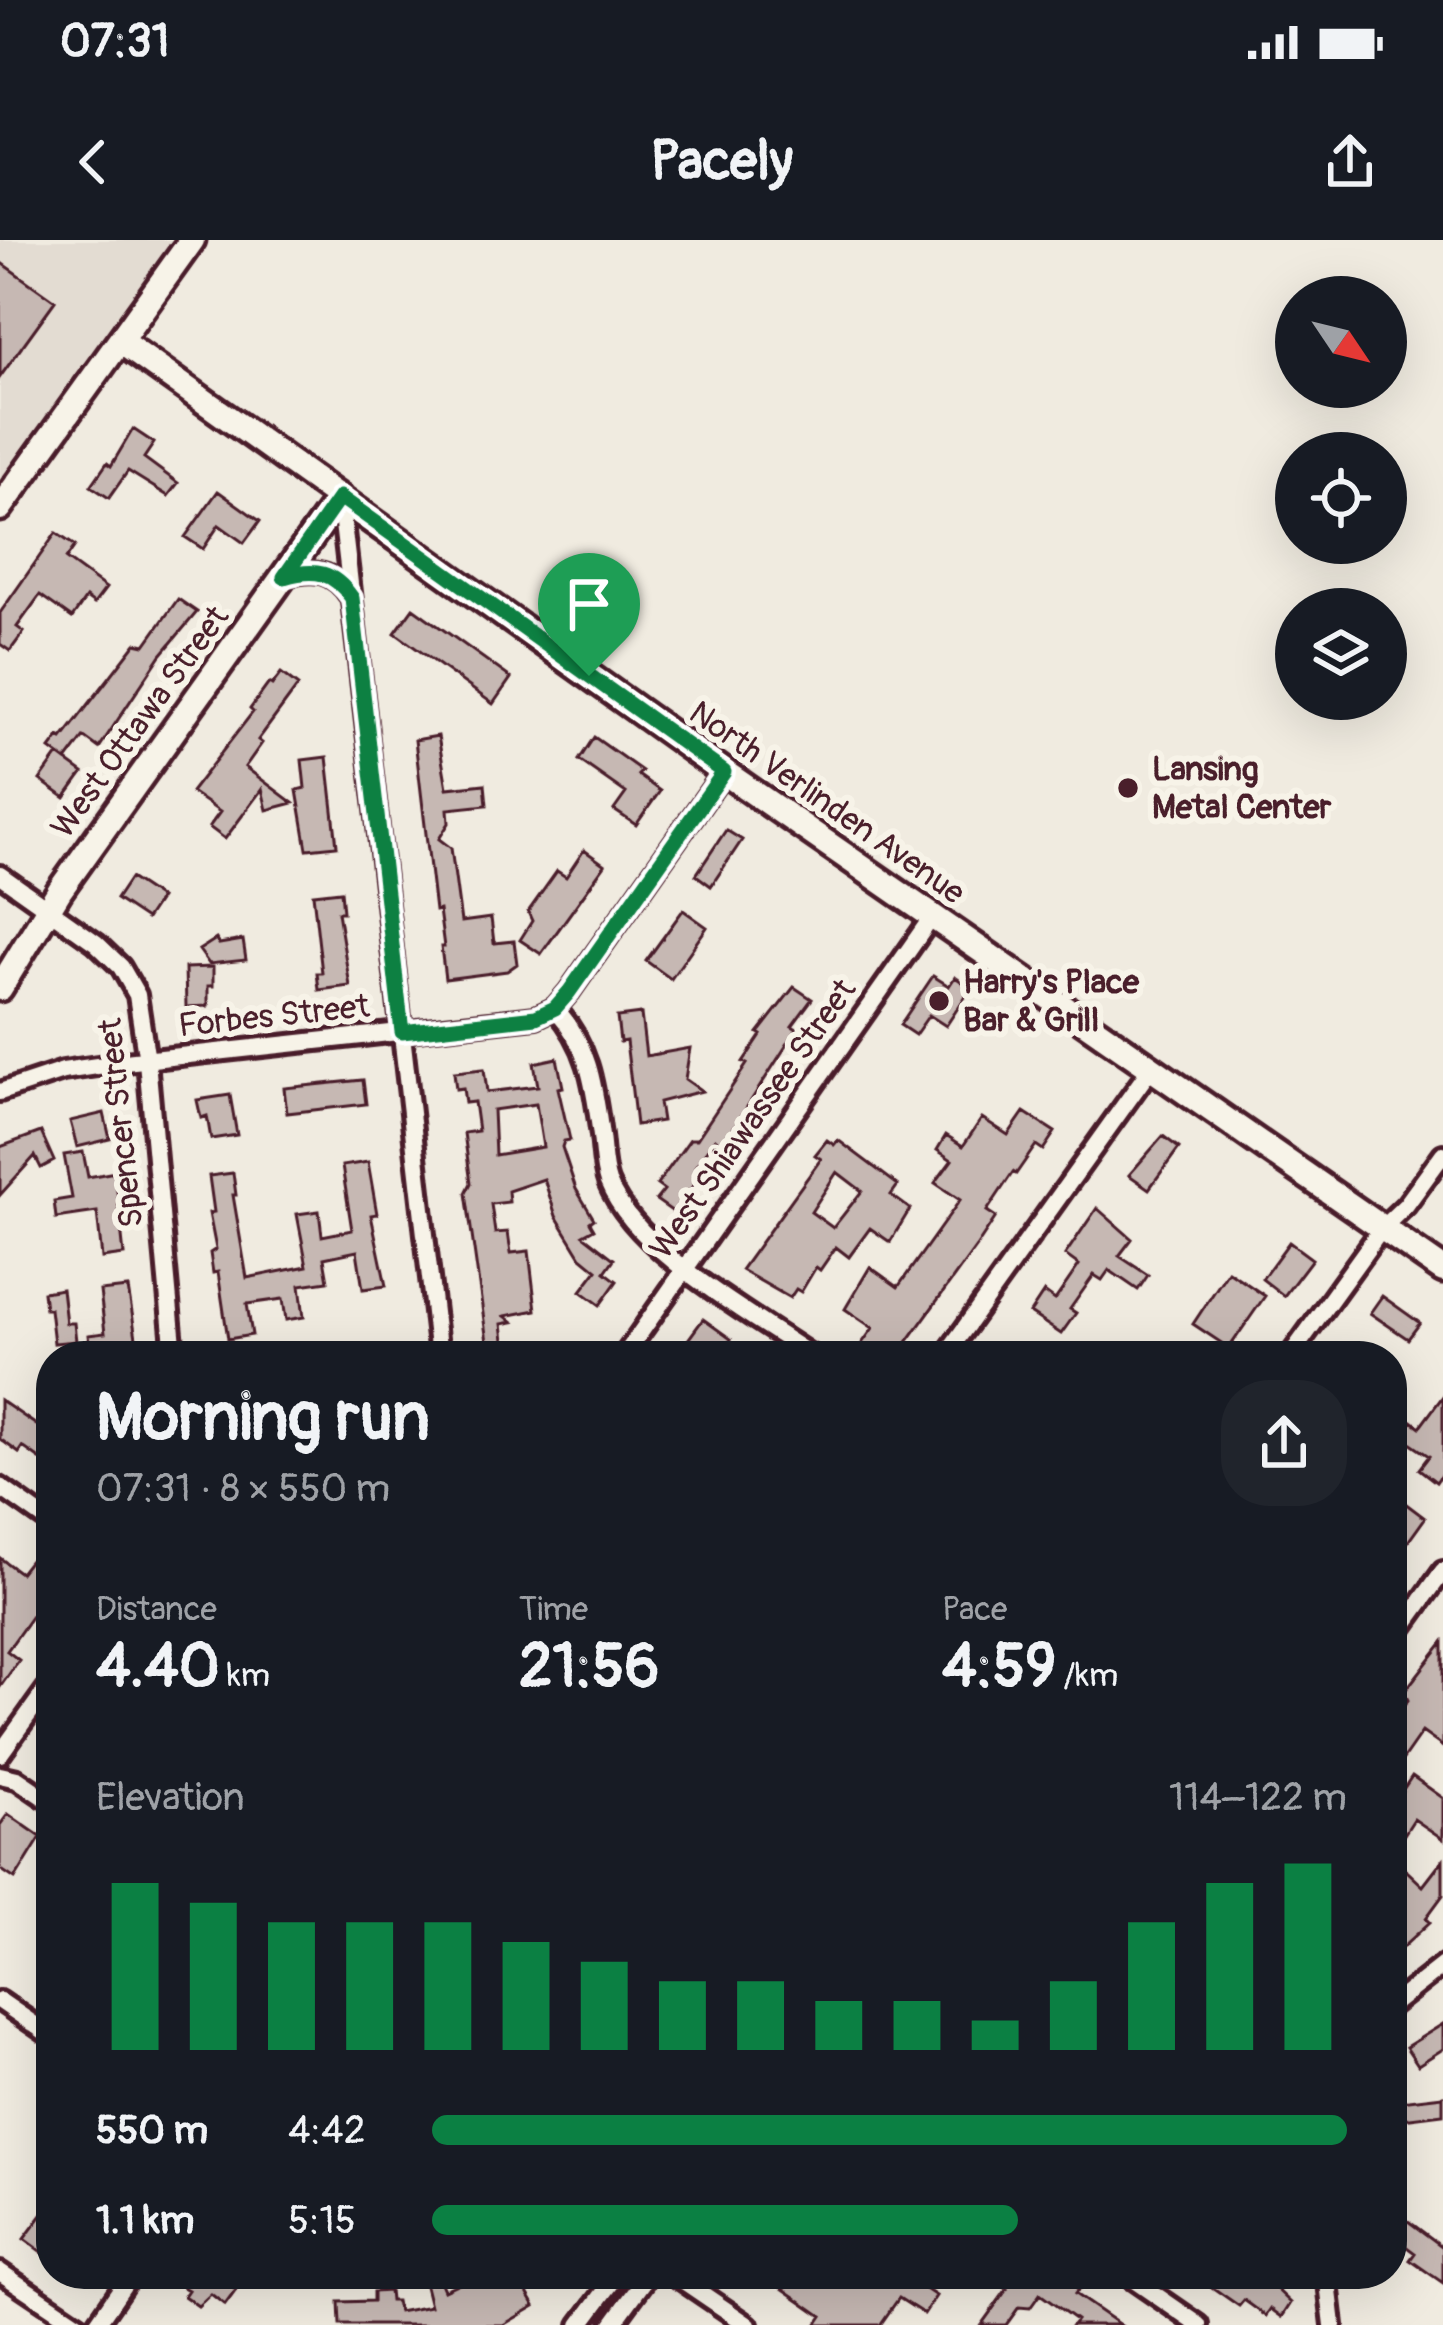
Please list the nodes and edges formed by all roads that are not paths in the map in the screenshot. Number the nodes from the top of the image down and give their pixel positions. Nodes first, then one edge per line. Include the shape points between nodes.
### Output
1 (192, 240) edge
2 (120, 341) junction
3 (340, 497) junction
4 (0, 508) edge
5 (284, 577) junction
6 (352, 598) junction
7 (724, 772) junction
8 (0, 875) edge
9 (48, 909) junction
10 (932, 916) junction
11 (0, 988) edge
12 (555, 1008) junction
13 (402, 1032) junction
14 (147, 1061) junction
15 (1151, 1068) junction
16 (0, 1093) edge
17 (1443, 1154) edge
18 (1383, 1227) junction
19 (686, 1269) junction
20 (1443, 1270) edge
21 (173, 1341) edge
22 (437, 1341) edge
23 (635, 1341) edge
24 (790, 1341) edge
25 (956, 1341) edge
26 (1301, 1341) edge
27 (0, 1486) edge
28 (36, 1512) edge
29 (1443, 1571) edge
30 (1407, 1621) edge
31 (36, 1704) edge
32 (0, 1754) edge
33 (0, 1775) edge
34 (36, 1792) edge
35 (1443, 1965) edge
36 (1407, 1993) edge
37 (0, 2000) edge
38 (36, 2025) edge
39 (0, 2272) edge
40 (121, 2289) edge
41 (607, 2289) edge
42 (638, 2289) edge
43 (695, 2289) edge
44 (1146, 2289) edge
45 (1329, 2289) edge
46 (79, 2325) edge
47 (96, 2325) edge
48 (580, 2325) edge
49 (612, 2325) edge
50 (748, 2325) edge
51 (1198, 2325) edge
52 (1333, 2325) edge

1 - 2 street
2 - 3 street, North Verlinden Avenue
2 - 4 street
3 - 5 street, West Ottawa Street
3 - 6 street
3 - 7 street, North Verlinden Avenue
5 - 6 street via 324,572
5 - 9 street, West Ottawa Street
6 - 13 street
7 - 10 street, North Verlinden Avenue
7 - 12 street
8 - 9 street, Spencer Street
9 - 11 street, West Ottawa Street
9 - 14 street, Spencer Street via 121,967 137,995
10 - 15 street, North Verlinden Avenue
10 - 19 street, West Shiawassee Street
12 - 13 street, Forbes Street
12 - 19 street via 592,1066 606,1178 619,1204
13 - 14 street, Forbes Street
13 - 22 street
14 - 16 street, Forbes Street via 63,1071
14 - 21 street, Spencer Street
15 - 18 street, North Verlinden Avenue
15 - 25 street
17 - 18 street
18 - 20 street, North Verlinden Avenue
18 - 26 street
19 - 23 street, West Shiawassee Street
19 - 24 street
27 - 28 street
29 - 30 street
31 - 32 street
33 - 34 street
35 - 36 street
37 - 38 street
39 - 46 street
40 - 47 street
41 - 48 street
42 - 49 street
43 - 50 street
44 - 51 street
45 - 52 street

